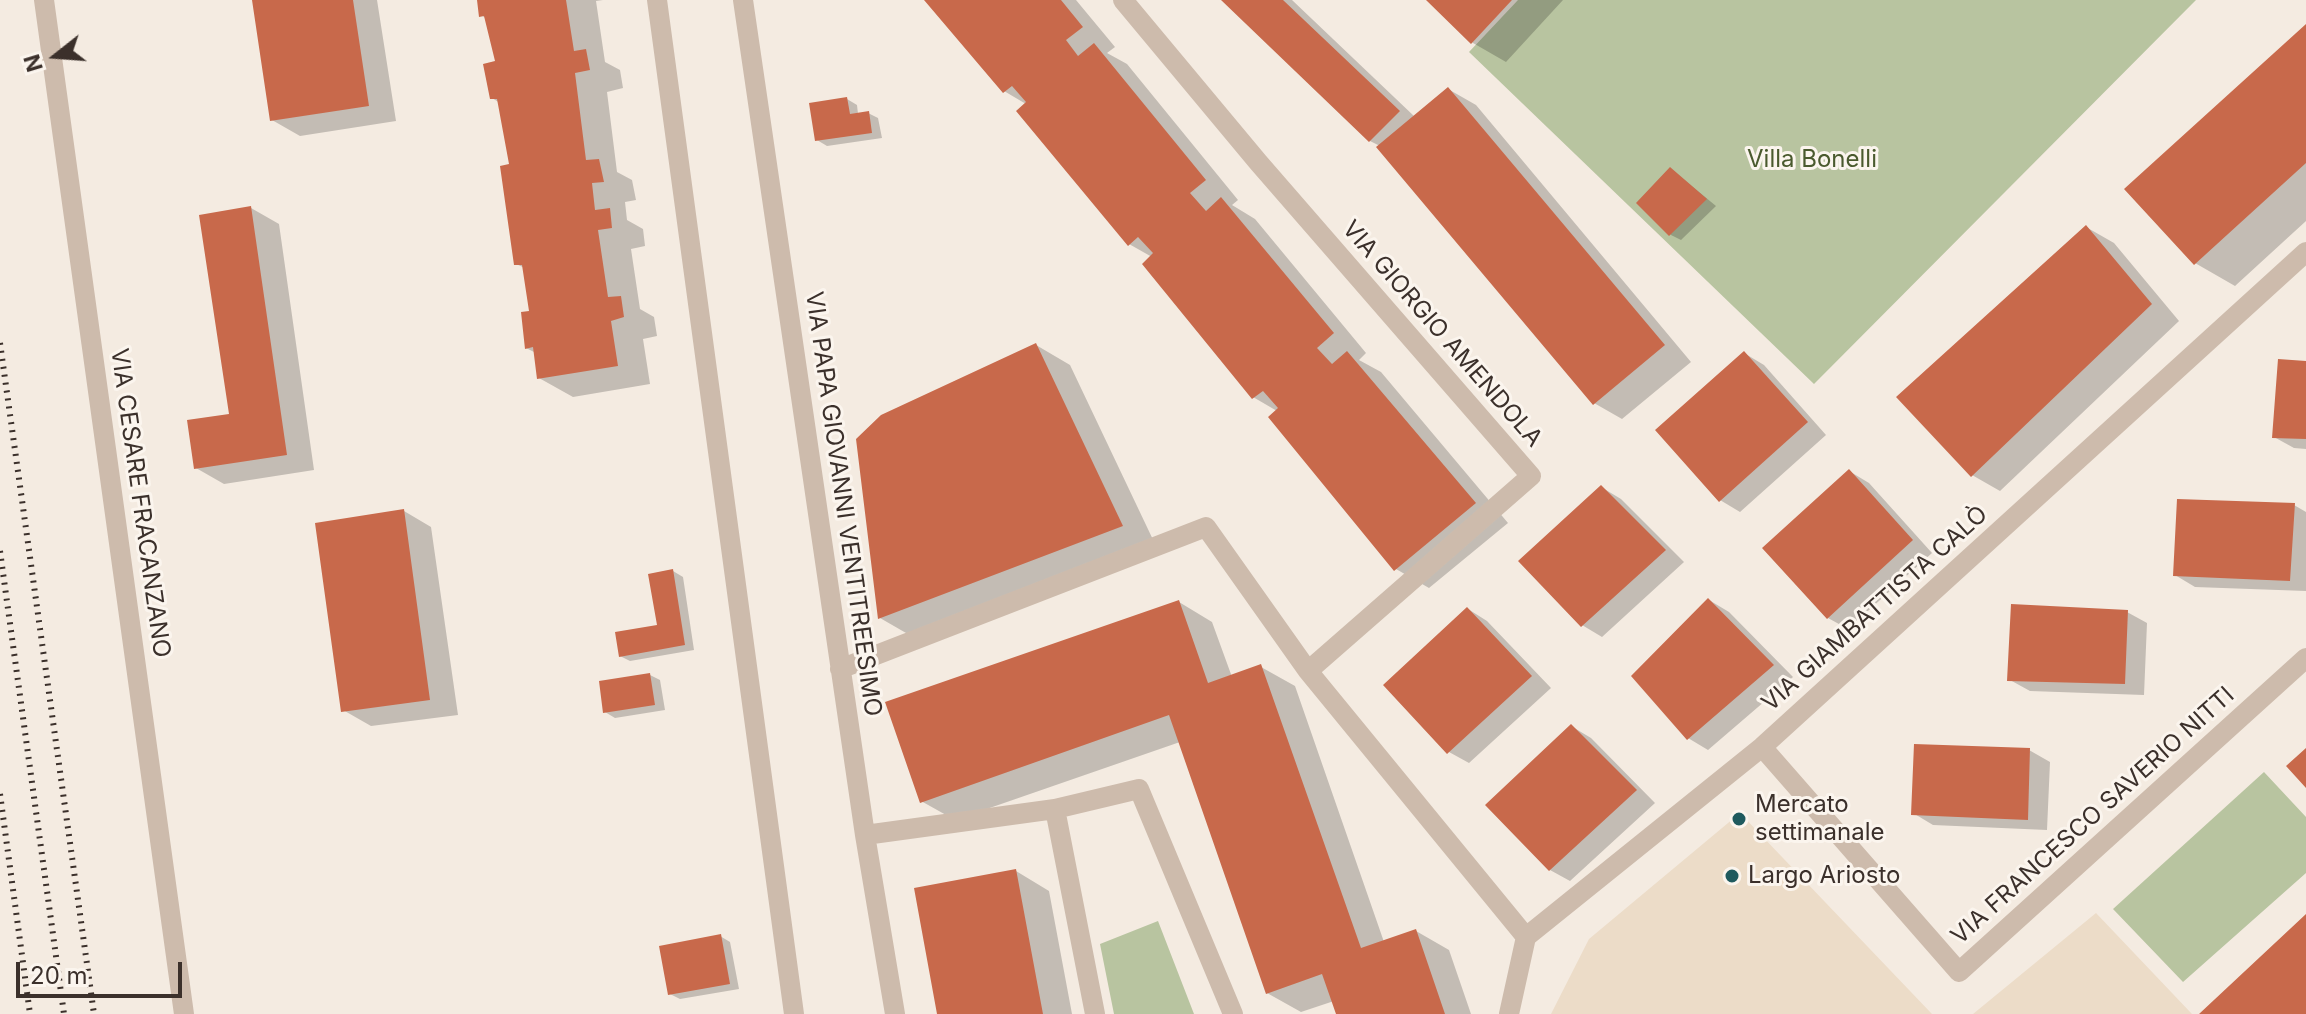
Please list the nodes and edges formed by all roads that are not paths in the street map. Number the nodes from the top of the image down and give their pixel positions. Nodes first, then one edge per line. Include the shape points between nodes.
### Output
1 (44, 0) edge
2 (657, 0) edge
3 (743, 0) edge
4 (1123, 0) edge
5 (2306, 252) edge
6 (2306, 658) edge
7 (840, 669) junction
8 (1308, 671) junction
9 (1762, 747) junction
10 (1055, 809) junction
11 (865, 835) junction
12 (1526, 937) junction
13 (184, 1014) edge
14 (794, 1014) edge
15 (895, 1014) edge
16 (1095, 1014) edge
17 (1233, 1014) edge
18 (1509, 1014) edge

1 - 13 street, VIA CESARE FRACANZANO
2 - 14 street
3 - 7 street, VIA PAPA GIOVANNI VENTITREESIMO
4 - 8 street, VIA GIORGIO AMENDOLA via 1531,476
5 - 9 street, VIA GIAMBATTISTA CALÒ
6 - 9 street, VIA FRANCESCO SAVERIO NITTI via 1959,972
7 - 8 street via 1206,527
7 - 11 street, VIA PAPA GIOVANNI VENTITREESIMO
8 - 12 street
9 - 12 street, VIA GIAMBATTISTA CALÒ
10 - 11 street
10 - 16 street
10 - 17 street via 1139,789
11 - 15 street, VIA PAPA GIOVANNI VENTITREESIMO
12 - 18 street

